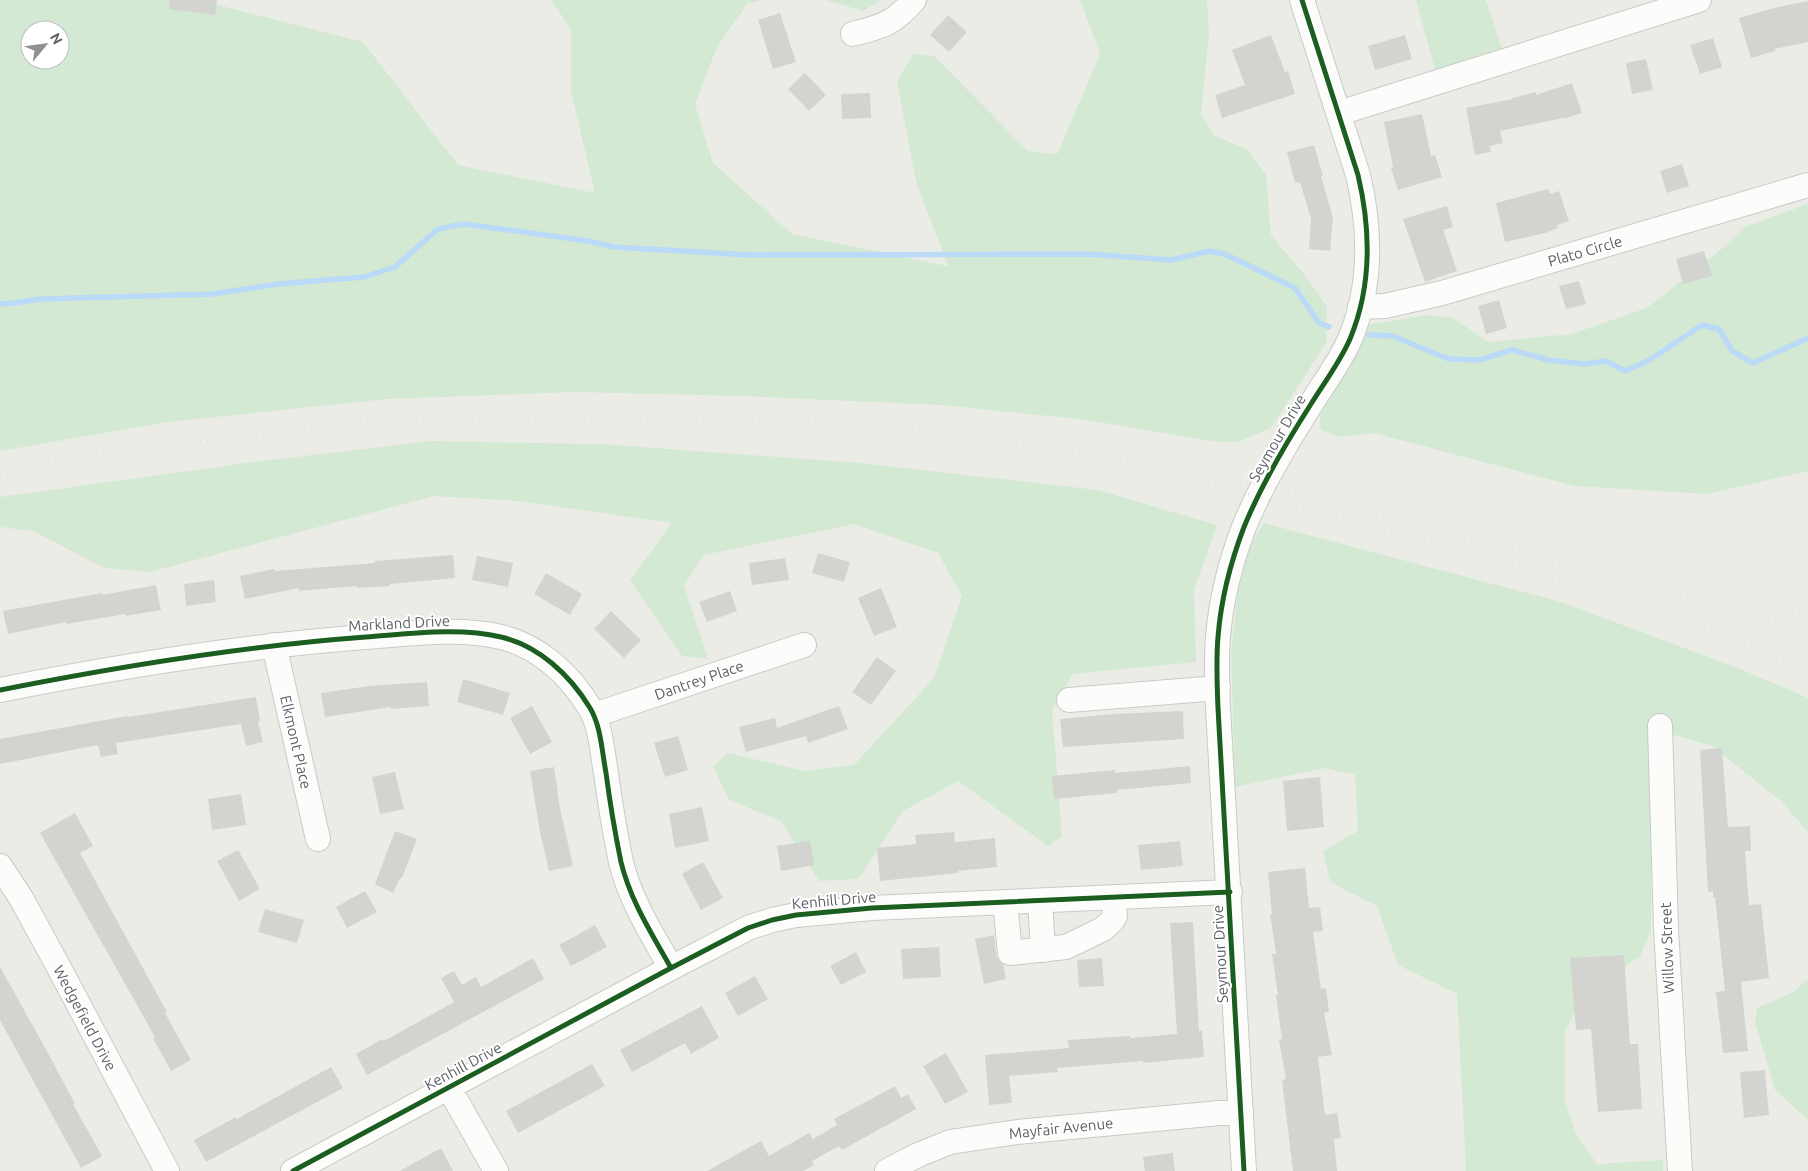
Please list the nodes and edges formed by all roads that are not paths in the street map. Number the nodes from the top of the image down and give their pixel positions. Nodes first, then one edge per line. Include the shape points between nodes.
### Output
1 (914, 0) edge
2 (1302, 0) edge
3 (1698, 0) edge
4 (853, 34) dead end
5 (1338, 113) junction
6 (1808, 185) edge
7 (1360, 307) junction
8 (274, 645) junction
9 (804, 645) dead end
10 (1218, 688) junction
11 (0, 690) edge
12 (1069, 700) dead end
13 (594, 715) junction
14 (1660, 726) dead end
15 (318, 839) dead end
16 (0, 866) edge
17 (1230, 892) junction
18 (1114, 897) junction
19 (1040, 901) junction
20 (1005, 902) junction
21 (1043, 950) junction
22 (671, 968) junction
23 (449, 1088) junction
24 (1241, 1111) junction
25 (894, 1169) edge
26 (167, 1171) edge
27 (293, 1171) edge
28 (496, 1171) edge
29 (1244, 1171) edge
30 (1680, 1171) edge

1 - 4 street via 900,16 881,26
2 - 5 street, Seymour Drive
3 - 5 street
5 - 7 street, Seymour Drive via 1358,176 1368,230 1367,271
6 - 7 street, Plato Circle via 1442,293 1385,306
7 - 10 street, Seymour Drive via 1349,340 1277,456 1245,525 1221,609
8 - 11 street, Markland Drive via 147,663
8 - 13 street, Markland Drive via 419,633 455,632 501,637 542,655 557,667 574,683
8 - 15 street, Elkmont Place
9 - 13 street, Dantrey Place
10 - 12 street
10 - 17 street, Seymour Drive
13 - 22 street, Markland Drive via 622,865 646,924
14 - 30 street, Willow Street via 1666,928
16 - 26 street, Wedgefield Drive via 21,898
17 - 18 street, Kenhill Drive
17 - 24 street, Seymour Drive
18 - 19 street, Kenhill Drive
18 - 21 street via 1115,916 1103,929 1066,947
19 - 20 street, Kenhill Drive
19 - 21 street
20 - 21 street via 1010,953
20 - 22 street, Kenhill Drive via 796,915 748,928
22 - 23 street, Kenhill Drive
23 - 27 street, Kenhill Drive
23 - 28 street
24 - 25 street, Mayfair Avenue via 950,1142
24 - 29 street, Seymour Drive

